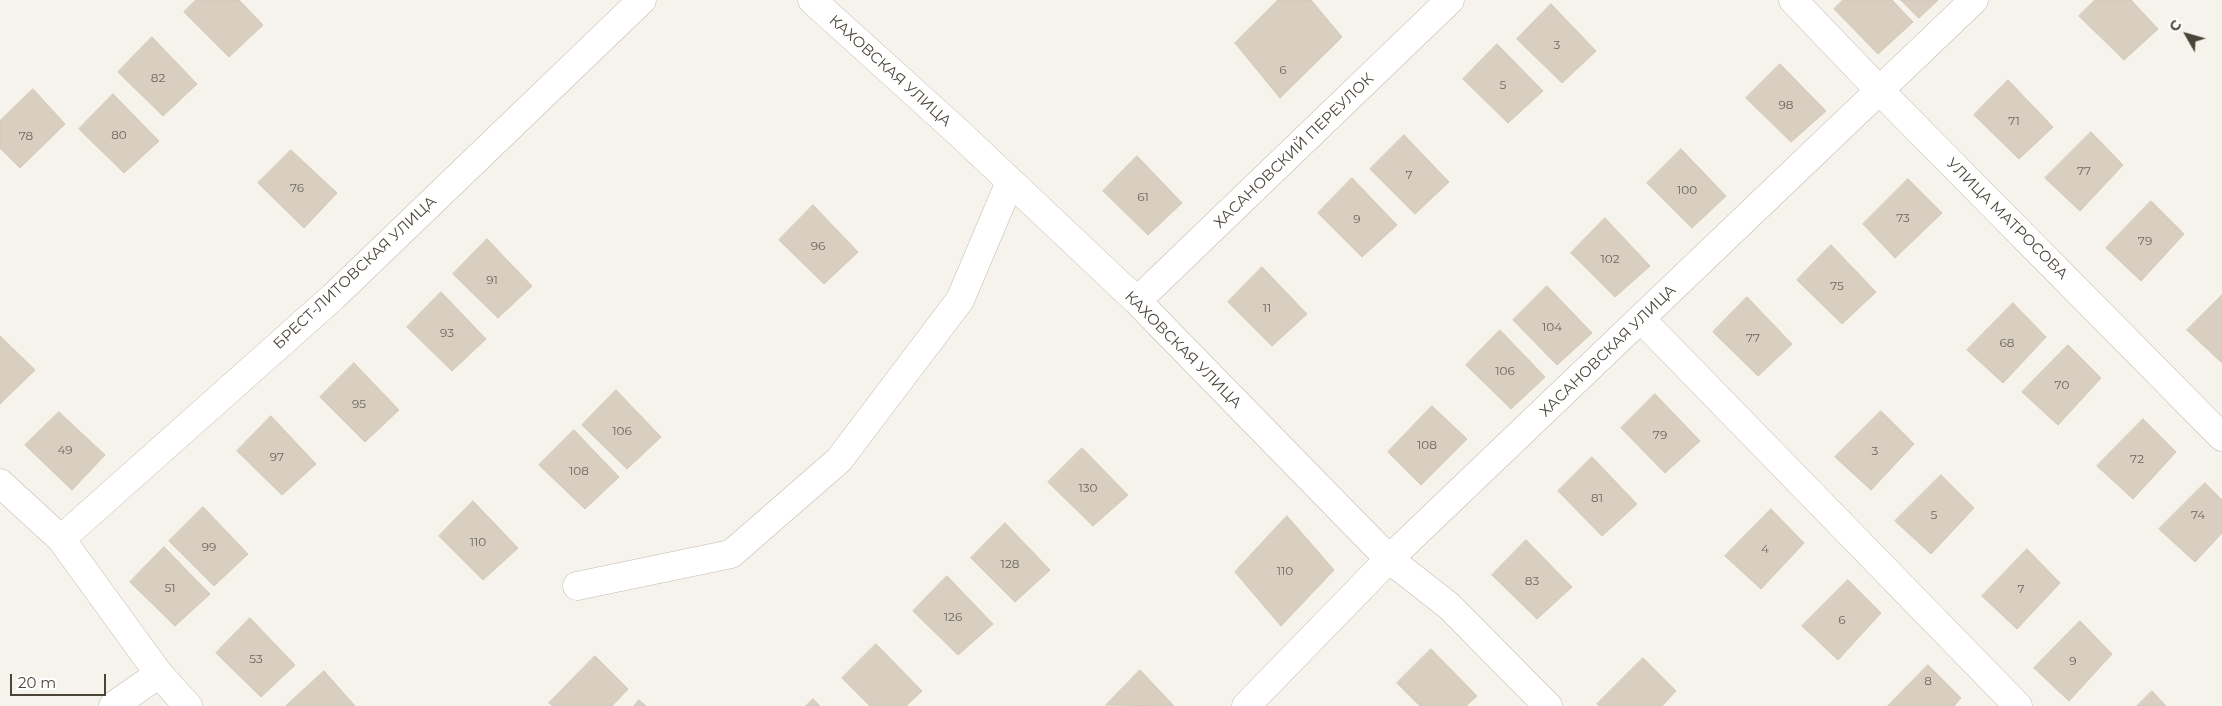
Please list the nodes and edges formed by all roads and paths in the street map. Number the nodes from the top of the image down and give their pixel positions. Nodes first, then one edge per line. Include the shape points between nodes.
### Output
1 (642, 0) edge
2 (812, 0) edge
3 (1450, 0) edge
4 (1794, 0) edge
5 (1974, 0) edge
6 (1880, 91) junction
7 (1010, 182) junction
8 (1137, 301) junction
9 (1641, 319) junction
10 (2222, 437) edge
11 (0, 483) edge
12 (62, 539) junction
13 (1389, 559) junction
14 (577, 586) dead end
15 (159, 674) junction
16 (112, 706) edge
17 (188, 706) edge
18 (1246, 706) edge
19 (1548, 706) edge
20 (2018, 706) edge

1 - 12 street, БРЕСТ-ЛИТОВСКАЯ УЛИЦА via 333,296
2 - 7 street, КАХОВСКАЯ УЛИЦА
3 - 8 street, ХАСАНОВСКИЙ ПЕРЕУЛОК
4 - 6 street, УЛИЦА МАТРОСОВА
5 - 6 street, ХАСАНОВСКАЯ УЛИЦА
6 - 9 street, ХАСАНОВСКАЯ УЛИЦА
6 - 10 street, УЛИЦА МАТРОСОВА
7 - 8 street, КАХОВСКАЯ УЛИЦА
7 - 14 street via 960,300 838,460 731,554
8 - 13 street, КАХОВСКАЯ УЛИЦА
9 - 13 street, ХАСАНОВСКАЯ УЛИЦА
9 - 20 street
11 - 12 street
12 - 15 street
13 - 18 street, ХАСАНОВСКАЯ УЛИЦА
13 - 19 street, КАХОВСКАЯ УЛИЦА via 1449,606
15 - 16 street
15 - 17 street

